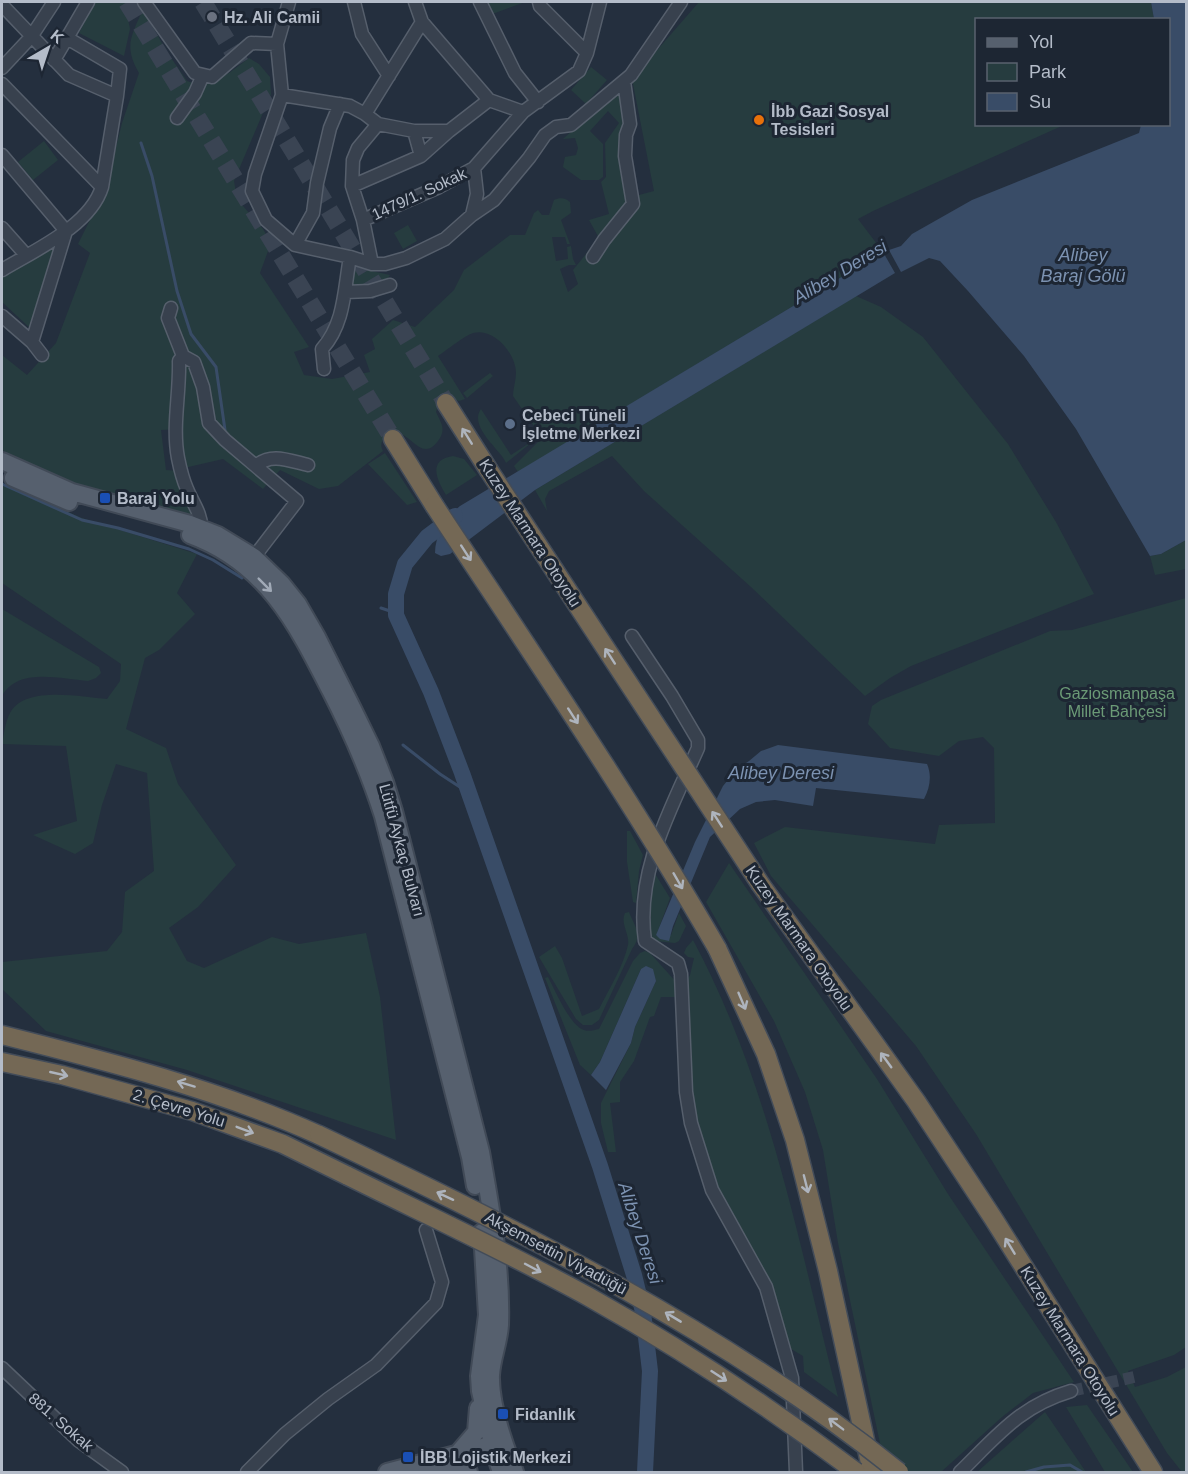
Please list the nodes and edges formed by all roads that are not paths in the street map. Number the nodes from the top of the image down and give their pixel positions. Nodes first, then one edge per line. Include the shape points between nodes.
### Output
1 (54, 2) edge
2 (88, 2) edge
3 (144, 2) edge
4 (289, 2) edge
5 (354, 2) edge
6 (415, 2) edge
7 (480, 2) edge
8 (538, 2) edge
9 (600, 2) edge
10 (681, 2) edge
11 (2, 5) edge
12 (422, 22) junction
13 (31, 37) junction
14 (67, 38) junction
15 (277, 44) junction
16 (587, 53) junction
17 (54, 60) junction
18 (2, 68) edge
19 (203, 75) junction
20 (389, 76) junction
21 (628, 78) junction
22 (2, 84) edge
23 (282, 95) junction
24 (117, 96) junction
25 (489, 100) junction
26 (538, 102) junction
27 (340, 104) junction
28 (523, 112) junction
29 (365, 114) junction
30 (177, 118) dead end
31 (378, 124) junction
32 (448, 130) junction
33 (414, 131) junction
34 (2, 155) edge
35 (421, 156) junction
36 (474, 168) junction
37 (352, 186) junction
38 (102, 187) junction
39 (472, 215) junction
40 (363, 220) junction
41 (2, 228) edge
42 (66, 231) junction
43 (295, 245) junction
44 (26, 255) junction
45 (350, 257) junction
46 (593, 257) dead end
47 (372, 264) junction
48 (2, 270) edge
49 (390, 285) dead end
50 (346, 292) junction
51 (171, 308) dead end
52 (2, 316) edge
53 (32, 342) junction
54 (42, 355) dead end
55 (183, 356) junction
56 (324, 369) dead end
57 (446, 403) tunnel mouth
58 (393, 439) tunnel mouth
59 (2, 461) edge
60 (308, 465) dead end
61 (256, 466) junction
62 (2, 473) edge
63 (201, 528) junction
64 (250, 562) junction
65 (632, 636) dead end
66 (2, 1035) edge
67 (2, 1062) edge
68 (319, 1135) joint
69 (348, 1176) joint
70 (426, 1230) dead end
71 (2, 1368) edge
72 (480, 1390) junction
73 (1071, 1390) tunnel mouth
74 (499, 1447) junction
75 (458, 1454) junction
76 (427, 1472) edge
77 (123, 1473) edge
78 (247, 1473) edge
79 (387, 1473) edge
80 (469, 1473) edge
81 (501, 1473) edge
82 (515, 1473) edge
83 (796, 1473) edge
84 (856, 1473) edge
85 (872, 1473) edge
86 (899, 1473) edge
87 (960, 1473) edge
88 (1153, 1473) edge

1 - 13 street
2 - 14 street
3 - 19 street via 195,73
4 - 15 street
5 - 20 street via 362,34
6 - 12 street
7 - 26 street via 515,73
8 - 16 street
9 - 16 street
10 - 21 street
11 - 13 street
12 - 20 street
12 - 25 street
13 - 17 street
13 - 18 street
14 - 17 street
14 - 24 street via 120,69
15 - 19 street via 252,43 212,77
15 - 23 street
16 - 26 street via 579,71
17 - 24 street via 69,75
19 - 30 street
20 - 29 street
21 - 39 street via 571,125 556,127 545,135 494,200
21 - 46 street via 630,124 625,156 633,204
22 - 38 street
23 - 27 street
23 - 43 street via 252,191 266,220
24 - 38 street
25 - 28 street
25 - 32 street
26 - 28 street
27 - 29 street
27 - 43 street via 330,128 313,213
28 - 36 street
29 - 31 street
31 - 33 street
31 - 37 street via 358,148 353,160
32 - 33 street
32 - 35 street
33 - 35 street
34 - 42 street
35 - 37 street
36 - 39 street via 477,194
36 - 40 street, 1479/1. Sokak
37 - 40 street
38 - 42 street via 88,210
39 - 47 street via 445,239 406,258
40 - 47 street
41 - 44 street
42 - 44 street
42 - 53 street
43 - 45 street
44 - 48 street
45 - 47 street
45 - 50 street
49 - 50 street
50 - 56 street via 334,336 322,349
51 - 55 street via 168,318
52 - 53 street
53 - 54 street
55 - 61 street via 194,362 209,423
55 - 63 street via 179,361 175,423 178,457
88 -> 57 highway, Kuzey Marmara Otoyolu, bridge via 922,1110 761,885
58 -> 85 highway, bridge via 619,786 717,948 766,1054 795,1140
59 - 63 main road, Lütfü Aykaç Bulvarı via 72,492
60 - 61 street via 277,457 262,460
61 - 64 street via 297,501
62 - 64 main road, Lütfü Aykaç Bulvarı via 71,503 178,531
63 - 64 main road, Lütfü Aykaç Bulvarı via 236,545
64 -> 72 main road, Lütfü Aykaç Bulvarı via 291,616 306,643 359,749 383,816 474,1178 488,1302
64 - 74 main road, Lütfü Aykaç Bulvarı via 287,590 298,604 370,746 394,811 485,1173 496,1250 500,1327 491,1390
65 - 83 street via 698,740 648,867 645,941 678,963 691,1123 712,1190 766,1287 792,1378
68 -> 66 highway, 2. Çevre Yolu via 179,1082
67 -> 69 highway, 2. Çevre Yolu via 192,1111 283,1144
86 -> 68 highway, Akşemsettin Viyadüğü, bridge via 792,1394 630,1292 536,1241
69 -> 84 highway, Akşemsettin Viyadüğü, bridge via 627,1319 785,1419
70 - 78 street via 442,1282 435,1303 376,1365 285,1434
71 - 77 street, 881. Sokak via 79,1441
72 - 74 main road, Lütfü Aykaç Bulvarı
72 - 75 main road via 476,1432
73 - 87 street via 1049,1397 1014,1419
74 - 75 main road
74 - 76 main road
74 - 81 main road
74 - 82 main road
75 - 79 main road
76 - 80 main road

